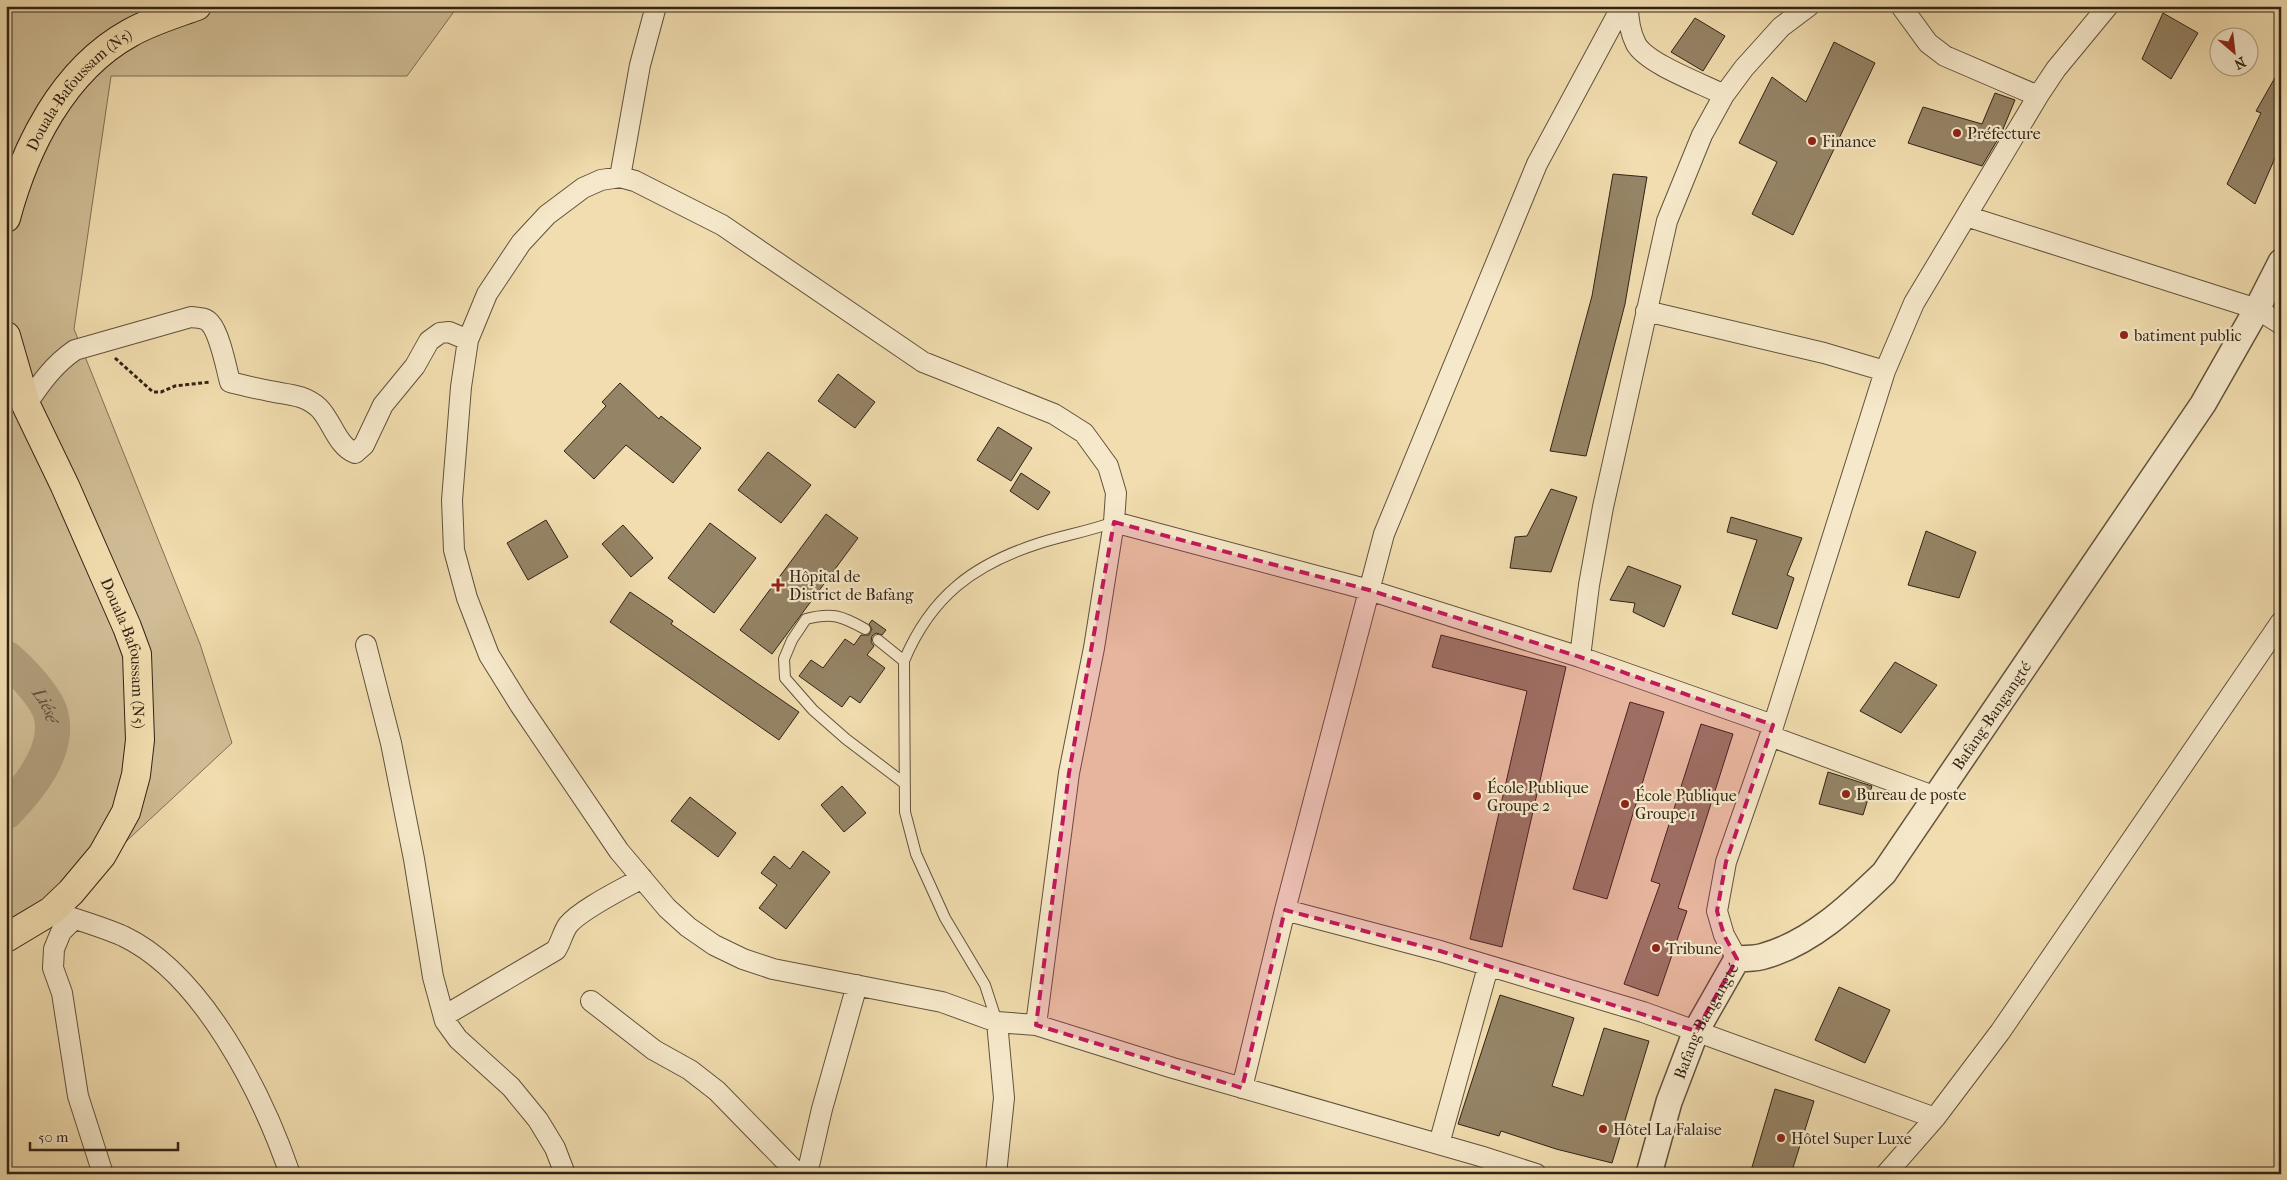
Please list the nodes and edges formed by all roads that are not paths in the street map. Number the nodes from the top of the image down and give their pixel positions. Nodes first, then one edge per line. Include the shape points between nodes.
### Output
1 (197, 6) edge
2 (656, 6) edge
3 (1622, 6) edge
4 (1628, 6) edge
5 (1809, 6) edge
6 (1900, 6) edge
7 (2108, 6) edge
8 (1724, 95) junction
9 (2038, 96) junction
10 (620, 177) junction
11 (1966, 216) junction
12 (6, 218) edge
13 (2281, 262) edge
14 (2257, 310) junction
15 (1646, 311) junction
16 (2281, 324) edge
17 (6, 336) edge
18 (468, 340) junction
19 (1885, 371) junction
20 (26, 405) junction
21 (1114, 522) junction
22 (1369, 590) junction
23 (2281, 622) edge
24 (865, 629) dead end
25 (878, 640) dead end
26 (366, 645) dead end
27 (1580, 657) junction
28 (904, 661) junction
29 (1772, 730) junction
30 (904, 783) junction
31 (1936, 798) junction
32 (642, 878) junction
33 (1285, 910) junction
34 (62, 915) junction
35 (6, 938) edge
36 (1737, 959) junction
37 (1488, 967) junction
38 (857, 985) junction
39 (591, 1001) dead end
40 (444, 1016) junction
41 (997, 1022) junction
42 (1036, 1025) junction
43 (1696, 1031) junction
44 (1242, 1088) junction
45 (1935, 1118) junction
46 (1440, 1144) junction
47 (103, 1174) edge
48 (290, 1174) edge
49 (565, 1174) edge
50 (798, 1174) edge
51 (807, 1174) edge
52 (996, 1174) edge
53 (1536, 1174) edge
54 (1649, 1174) edge
55 (1886, 1174) edge

1 - 12 highway, Douala-Bafoussam (N5) via 130,33 87,65 59,99 38,134
2 - 10 street via 640,65
3 - 22 street via 1537,164 1388,526
4 - 8 street via 1629,24 1637,46 1652,61
5 - 8 street via 1781,27
6 - 9 street via 1928,43 1945,56
7 - 9 street
8 - 15 street via 1702,135 1667,221
9 - 11 street
10 - 18 street via 601,180 583,188 547,215 502,270 487,294
10 - 21 street via 635,181 722,225 923,362 1054,414 1084,433 1108,466 1116,493
11 - 14 street
11 - 19 street via 1914,303
13 - 14 street, Bafang-Bangangté
14 - 16 street
14 - 31 street, Bafang-Bangangté via 2204,404
15 - 19 street via 1824,353
15 - 27 street via 1602,507
17 - 20 highway, Douala-Bafoussam (N5)
18 - 20 street via 449,332 440,333 429,341 415,366 383,405 364,445 355,453 342,444 320,409 309,400 292,393 271,392 230,382 220,345 210,323 204,318 191,317 75,350 43,380
18 - 32 street via 452,500 454,550 467,598 489,655 520,705 618,851
19 - 29 street
20 - 34 highway, Douala-Bafoussam (N5) via 128,627 137,654 140,693 136,775 126,812 102,855 71,892
21 - 22 street
21 - 28 lane via 1040,543 991,562 960,582 927,617
21 - 42 street via 1094,648 1069,773
22 - 27 street
22 - 33 street
23 - 45 street via 2000,1032
24 - 30 lane via 844,617 824,614 806,619 784,659 785,678 813,710
25 - 28 lane
26 - 40 street via 391,743 433,977
27 - 29 street
28 - 30 lane
29 - 31 street
29 - 36 street via 1726,862 1717,911 1724,935
30 - 41 lane via 905,812 916,854 945,918 985,985
31 - 36 street, Bafang-Bangangté via 1884,873 1852,904 1804,940 1763,956
32 - 38 street via 674,914 714,945 773,969
32 - 40 street via 576,917 567,926 556,950
33 - 37 street
33 - 44 street
34 - 35 highway, Douala-Bafoussam (N5)
34 - 47 street via 53,968 62,993 78,1096
34 - 48 street via 124,936 165,964 214,1018 245,1071
36 - 43 street, Bafang-Bangangté
37 - 43 street via 1643,1012
37 - 46 street
38 - 41 street via 942,1002
38 - 51 street
39 - 50 street via 654,1050 690,1070 717,1091
40 - 49 street via 458,1039 511,1087 538,1120 555,1148
41 - 42 street
41 - 52 street via 1004,1098
42 - 44 street
43 - 45 street
43 - 54 street, Bafang-Bangangté via 1669,1102
44 - 46 street
45 - 55 street
46 - 53 street

